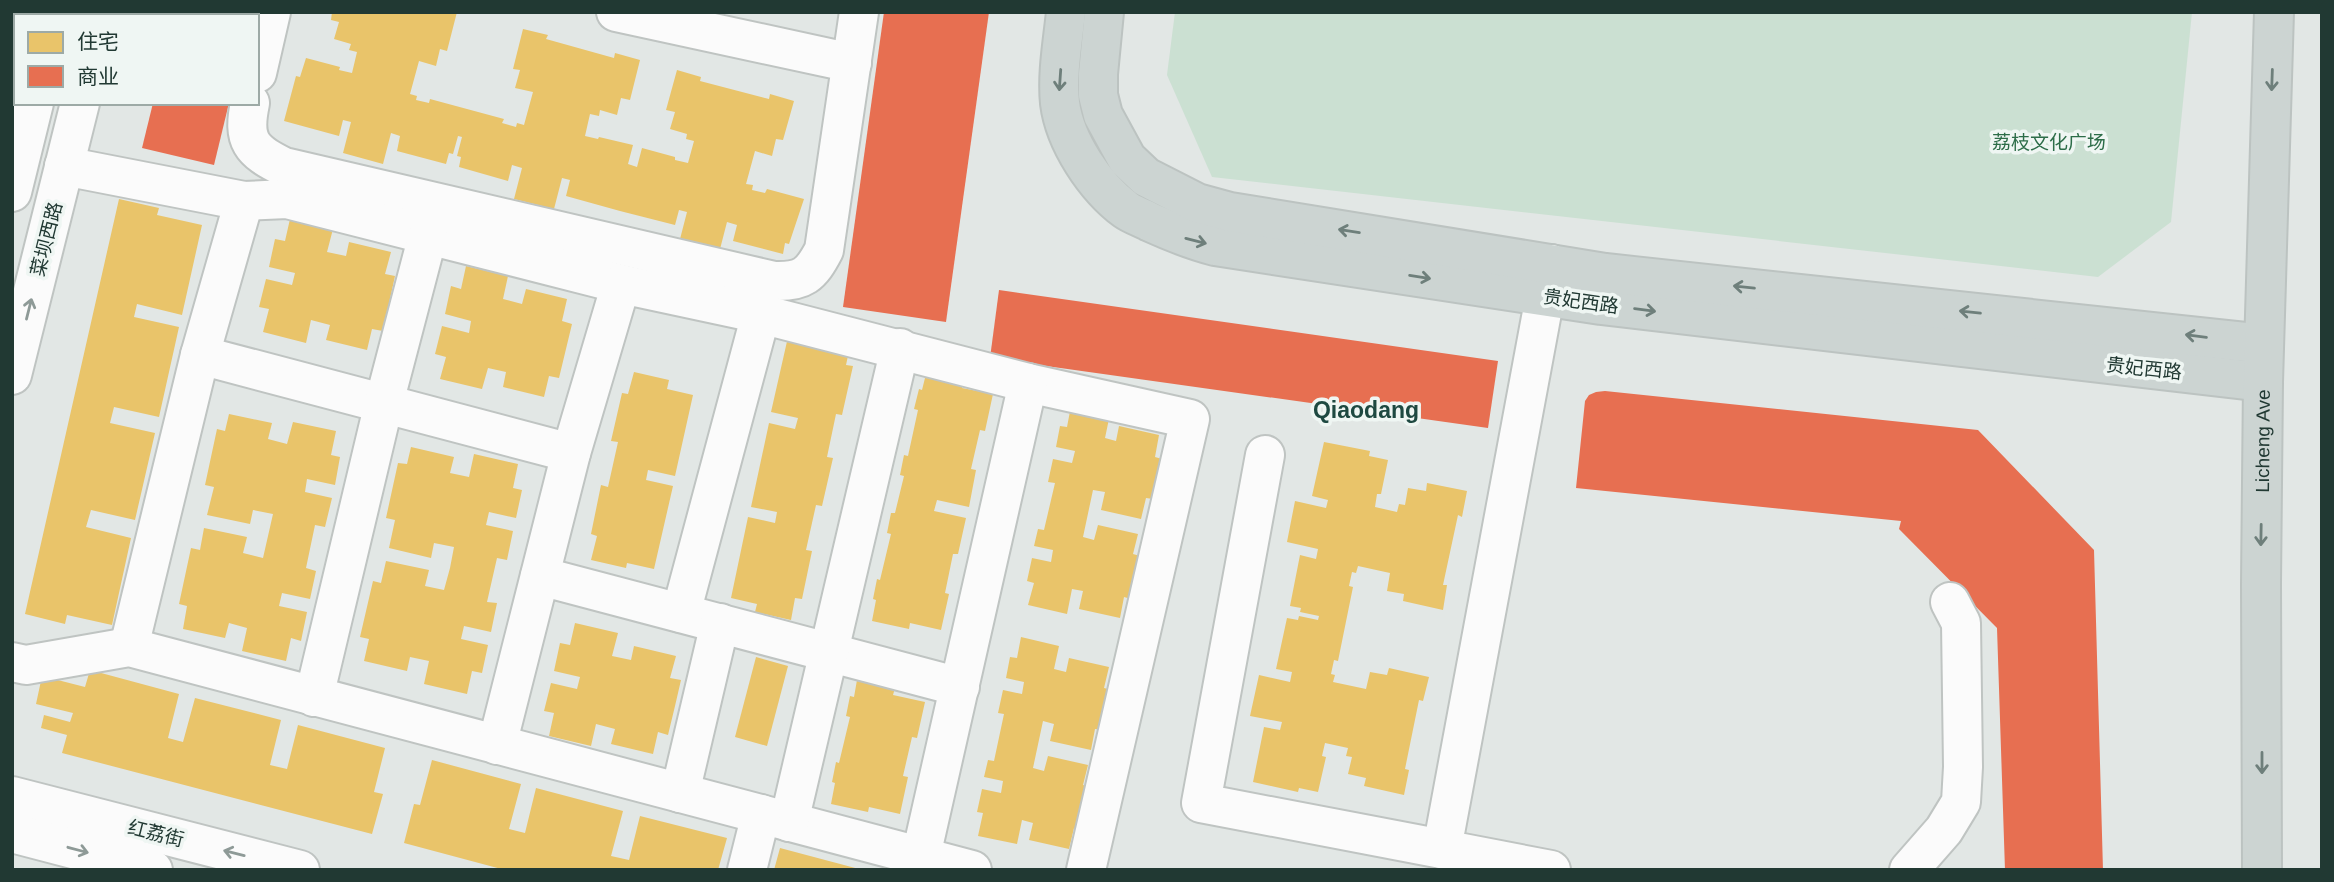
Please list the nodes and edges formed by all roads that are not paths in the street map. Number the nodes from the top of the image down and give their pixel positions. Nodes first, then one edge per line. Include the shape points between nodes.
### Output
1 (271, 12) edge
2 (859, 12) edge
3 (1066, 12) edge
4 (1104, 12) edge
5 (2274, 12) edge
6 (623, 13) edge
7 (852, 63) junction
8 (259, 64) edge
9 (34, 105) edge
10 (79, 105) edge
11 (250, 105) edge
12 (64, 166) junction
13 (12, 192) edge
14 (244, 201) junction
15 (428, 235) junction
16 (1548, 280) junction
17 (621, 285) junction
18 (761, 314) junction
19 (2264, 344) junction
20 (900, 348) junction
21 (200, 355) junction
22 (12, 375) edge
23 (2263, 382) junction
24 (1028, 383) junction
25 (384, 403) junction
26 (571, 453) junction
27 (1265, 455) dead end
28 (540, 576) junction
29 (1950, 602) dead end
30 (681, 613) junction
31 (720, 623) junction
32 (129, 647) junction
33 (828, 652) junction
34 (12, 662) edge
35 (960, 687) junction
36 (314, 697) junction
37 (497, 745) junction
38 (680, 793) junction
39 (12, 796) edge
40 (775, 818) junction
41 (12, 833) edge
42 (1443, 849) junction
43 (922, 856) junction
44 (153, 870) edge
45 (300, 870) edge
46 (747, 870) edge
47 (972, 870) edge
48 (1086, 870) edge
49 (1551, 870) edge
50 (1909, 870) edge
51 (2262, 870) edge

1 - 8 street
2 - 7 street
3 -> 16 main road, 贵妃西路 via 1060,107 1081,157 1127,211 1185,238 1215,246
16 -> 4 main road, 贵妃西路 via 1230,212 1146,177 1127,159 1103,115 1098,74
5 -> 19 main road, Licheng Ave
6 - 7 street
7 - 11 street via 824,250 816,267 789,281 284,167 262,157 249,140
9 - 13 street
10 - 12 street, 菜坝西路
12 - 14 street
22 -> 12 street, 菜坝西路
14 - 15 street via 287,199
14 - 21 street
15 - 17 street
15 - 25 street
19 -> 16 main road, 贵妃西路 via 1605,272
16 -> 23 main road, 贵妃西路 via 1614,306
16 - 42 street
17 - 18 street
17 - 26 street
18 - 20 street
18 - 30 street
19 - 23 main road, Licheng Ave
20 - 24 street
20 - 33 street
21 - 25 street
21 - 32 street
23 -> 51 main road, Licheng Ave
24 - 35 street
24 - 48 street via 1189,419
25 - 26 street
25 - 36 street
26 - 28 street
27 - 42 street via 1201,803
28 - 30 street
28 - 37 street
29 - 50 street via 1961,623 1961,802 1944,830
30 - 31 street
31 - 33 street
31 - 38 street
32 - 34 street via 26,665
32 - 36 street
33 - 35 street
33 - 40 street
35 - 43 street
36 - 37 street
37 - 38 street
38 - 40 street
45 -> 39 street, 红荔街
40 - 43 street
40 - 46 street
41 -> 44 street, 红荔街
42 - 49 street
43 - 47 street

